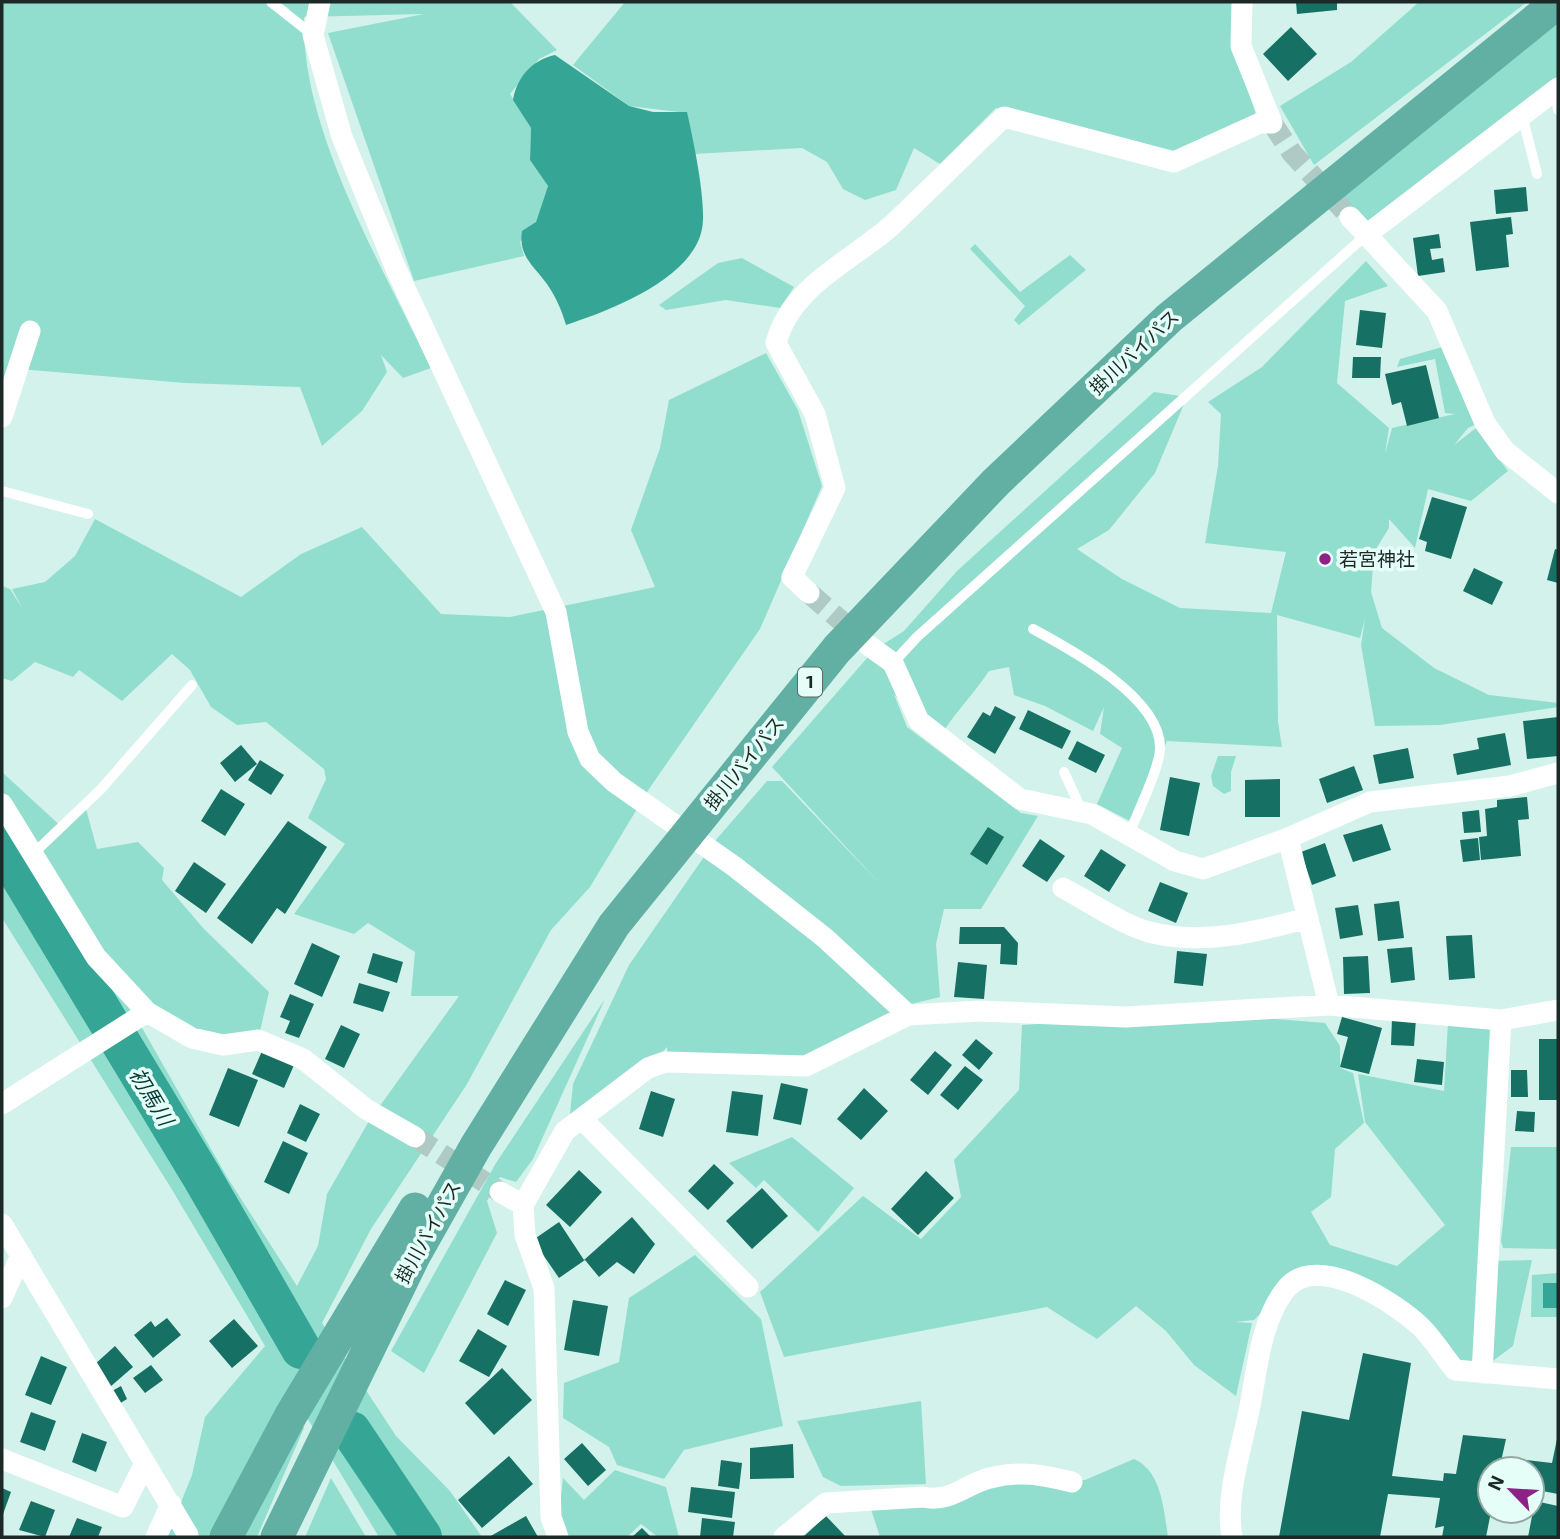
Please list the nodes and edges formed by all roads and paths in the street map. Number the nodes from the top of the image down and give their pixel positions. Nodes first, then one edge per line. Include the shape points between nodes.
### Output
1 (271, 2) edge
2 (320, 2) edge
3 (1242, 2) edge
4 (1558, 2) edge
5 (313, 35) junction
6 (1557, 96) edge
7 (1522, 116) junction
8 (1537, 174) dead end
9 (1350, 217) tunnel mouth
10 (1365, 236) junction
11 (30, 331) dead end
12 (2, 417) edge
13 (2, 491) edge
14 (1558, 493) edge
15 (88, 514) dead end
16 (810, 593) tunnel mouth
17 (1032, 629) dead end
18 (869, 645) tunnel mouth
19 (893, 663) junction
20 (192, 685) dead end
21 (1064, 772) dead end
22 (1558, 773) edge
23 (2, 804) edge
24 (1082, 811) junction
25 (1129, 834) junction
26 (1287, 838) junction
27 (33, 854) junction
28 (1063, 888) dead end
29 (1308, 918) junction
30 (614, 925) junction
31 (1329, 1004) junction
32 (1558, 1010) edge
33 (908, 1015) junction
34 (140, 1017) junction
35 (1501, 1020) junction
36 (2, 1104) edge
37 (582, 1119) junction
38 (415, 1137) tunnel mouth
39 (500, 1192) tunnel mouth
40 (523, 1205) junction
41 (2, 1224) edge
42 (21, 1255) junction
43 (748, 1287) dead end
44 (2, 1298) edge
45 (1482, 1373) junction
46 (1558, 1379) edge
47 (327, 1432) junction
48 (2, 1460) edge
49 (145, 1463) junction
50 (1072, 1482) dead end
51 (171, 1504) junction
52 (188, 1535) dead end
53 (156, 1537) edge
54 (226, 1537) edge
55 (277, 1537) edge
56 (291, 1537) edge
57 (558, 1537) edge
58 (784, 1537) edge
59 (1232, 1537) edge

1 - 5 lane
2 - 5 street
3 - 16 street via 1241,46 1272,123 1261,123 1174,162 1003,117 888,228 807,290 781,325 776,343 816,414 835,488 792,578
4 - 30 highway, 掛川バイパス / 1 via 1169,318 996,482 837,649
5 - 33 street via 342,137 396,269 556,612 578,732 590,759 614,782 735,867 825,938
6 - 7 street
7 - 8 lane
7 - 10 street
9 - 10 street
10 - 14 street via 1437,311 1485,423 1504,451
10 - 19 lane
11 - 12 street
13 - 15 lane
17 - 25 lane via 1085,657 1110,677 1133,696 1160,733 1160,752
18 - 19 street
19 - 24 street via 919,721 1020,799
20 - 27 lane via 101,789
21 - 24 lane
22 - 26 street via 1510,786 1370,802
23 - 27 street
24 - 25 street
25 - 26 street via 1175,861 1203,869
26 - 29 street
27 - 34 street via 96,957
28 - 29 street via 1148,932 1202,939
29 - 31 street
30 - 47 highway, 掛川バイパス / 1 via 426,1234
30 - 54 highway via 558,987 471,1115 291,1415
31 - 33 street via 1126,1017 980,1011
31 - 35 street
32 - 35 street
33 - 37 street via 806,1066 664,1062 648,1068
34 - 36 street
34 - 38 street via 192,1038 222,1045 258,1041 303,1059 366,1110
35 - 45 street
37 - 40 street via 565,1131
37 - 43 street
39 - 40 street
40 - 57 street via 525,1235 544,1288 551,1517
41 - 42 street
42 - 44 street
42 - 49 street
45 - 46 street
45 - 59 street via 1455,1370 1423,1329 1390,1302 1359,1286 1306,1276 1286,1287 1268,1323 1254,1384 1235,1478
47 - 55 highway, 掛川バイパス / 1
47 - 56 highway
48 - 49 street via 123,1507
49 - 51 street
50 - 58 street via 1031,1472 989,1478 939,1500 826,1503
51 - 52 street
51 - 53 street

